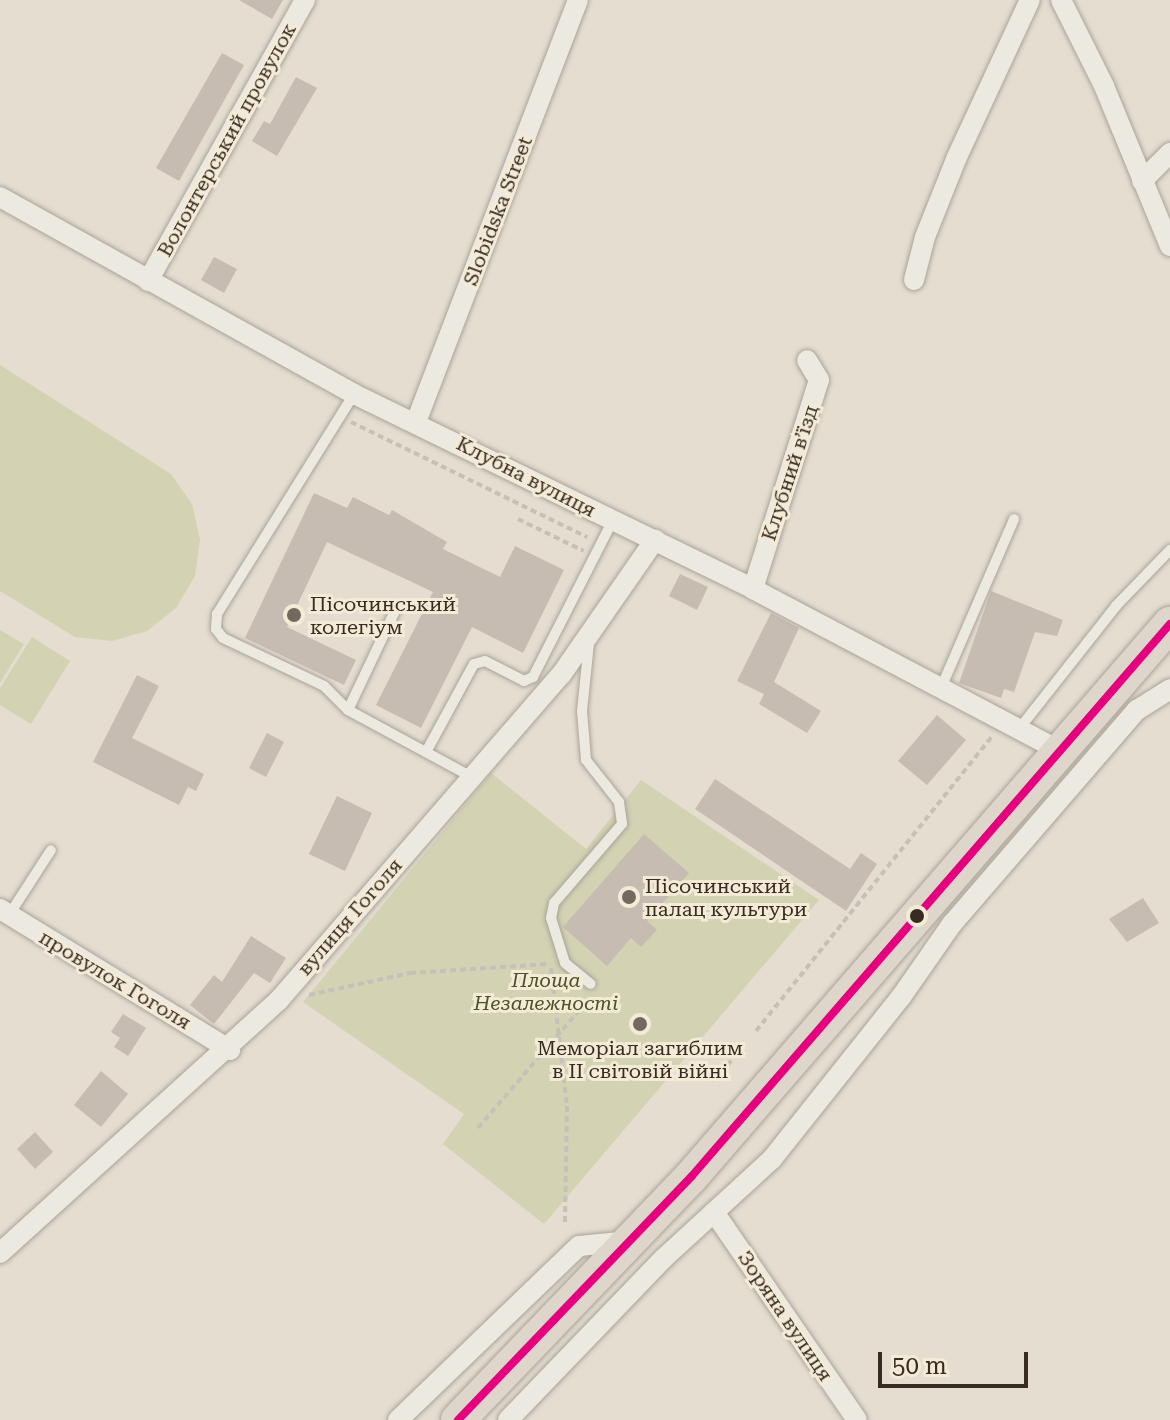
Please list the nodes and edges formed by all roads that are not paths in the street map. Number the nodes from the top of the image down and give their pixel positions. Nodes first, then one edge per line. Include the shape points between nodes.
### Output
1 (305, 0) edge
2 (578, 0) edge
3 (1030, 0) edge
4 (1061, 0) edge
5 (1170, 153) edge
6 (1142, 181) junction
7 (0, 197) edge
8 (1170, 246) edge
9 (914, 280) dead end
10 (148, 281) junction
11 (807, 360) dead end
12 (354, 394) junction
13 (416, 422) junction
14 (1014, 519) dead end
15 (613, 520) junction
16 (655, 540) junction
17 (1170, 550) edge
18 (753, 589) junction
19 (396, 609) dead end
20 (1170, 624) edge
21 (589, 639) junction
22 (941, 688) junction
23 (1170, 689) edge
24 (348, 710) junction
25 (1012, 726) junction
26 (1057, 749) junction
27 (426, 752) junction
28 (472, 777) junction
29 (51, 850) dead end
30 (4, 912) edge
31 (591, 984) dead end
32 (230, 1050) junction
33 (714, 1212) junction
34 (631, 1241) junction
35 (0, 1253) edge
36 (398, 1420) edge
37 (458, 1420) edge
38 (508, 1420) edge
39 (857, 1420) edge

1 - 10 street, Волонтерський провулок
2 - 13 street, Slobidska Street
3 - 9 street via 957,157
4 - 6 street
5 - 6 street
6 - 8 street
7 - 10 street, Клубна вулиця
10 - 12 street, Клубна вулиця
11 - 18 street, Клубний в’їзд via 819,380
12 - 13 street, Клубна вулиця
12 - 24 lane via 215,624 223,638 324,686
13 - 15 street, Клубна вулиця
14 - 22 lane
15 - 16 street, Клубна вулиця
15 - 27 lane via 533,677 524,681 485,661 474,664
16 - 18 street, Клубна вулиця
16 - 21 street, вулиця Гоголя
17 - 25 lane
18 - 22 street, Клубна вулиця
19 - 24 lane
20 - 26 highway
21 - 28 street, вулиця Гоголя
21 - 31 lane via 582,711 586,760 624,815 622,824 554,903 553,931 565,963
22 - 25 street, Клубна вулиця
23 - 33 street via 1127,722 952,924 772,1159
24 - 27 lane
25 - 26 street, Клубна вулиця
26 - 34 highway
27 - 28 lane
28 - 32 street, вулиця Гоголя
29 - 30 lane
30 - 32 street, провулок Гоголя
32 - 35 street, вулиця Гоголя
33 - 38 street
33 - 39 street, Зоряна вулиця
34 - 36 street via 579,1246
34 - 37 highway

